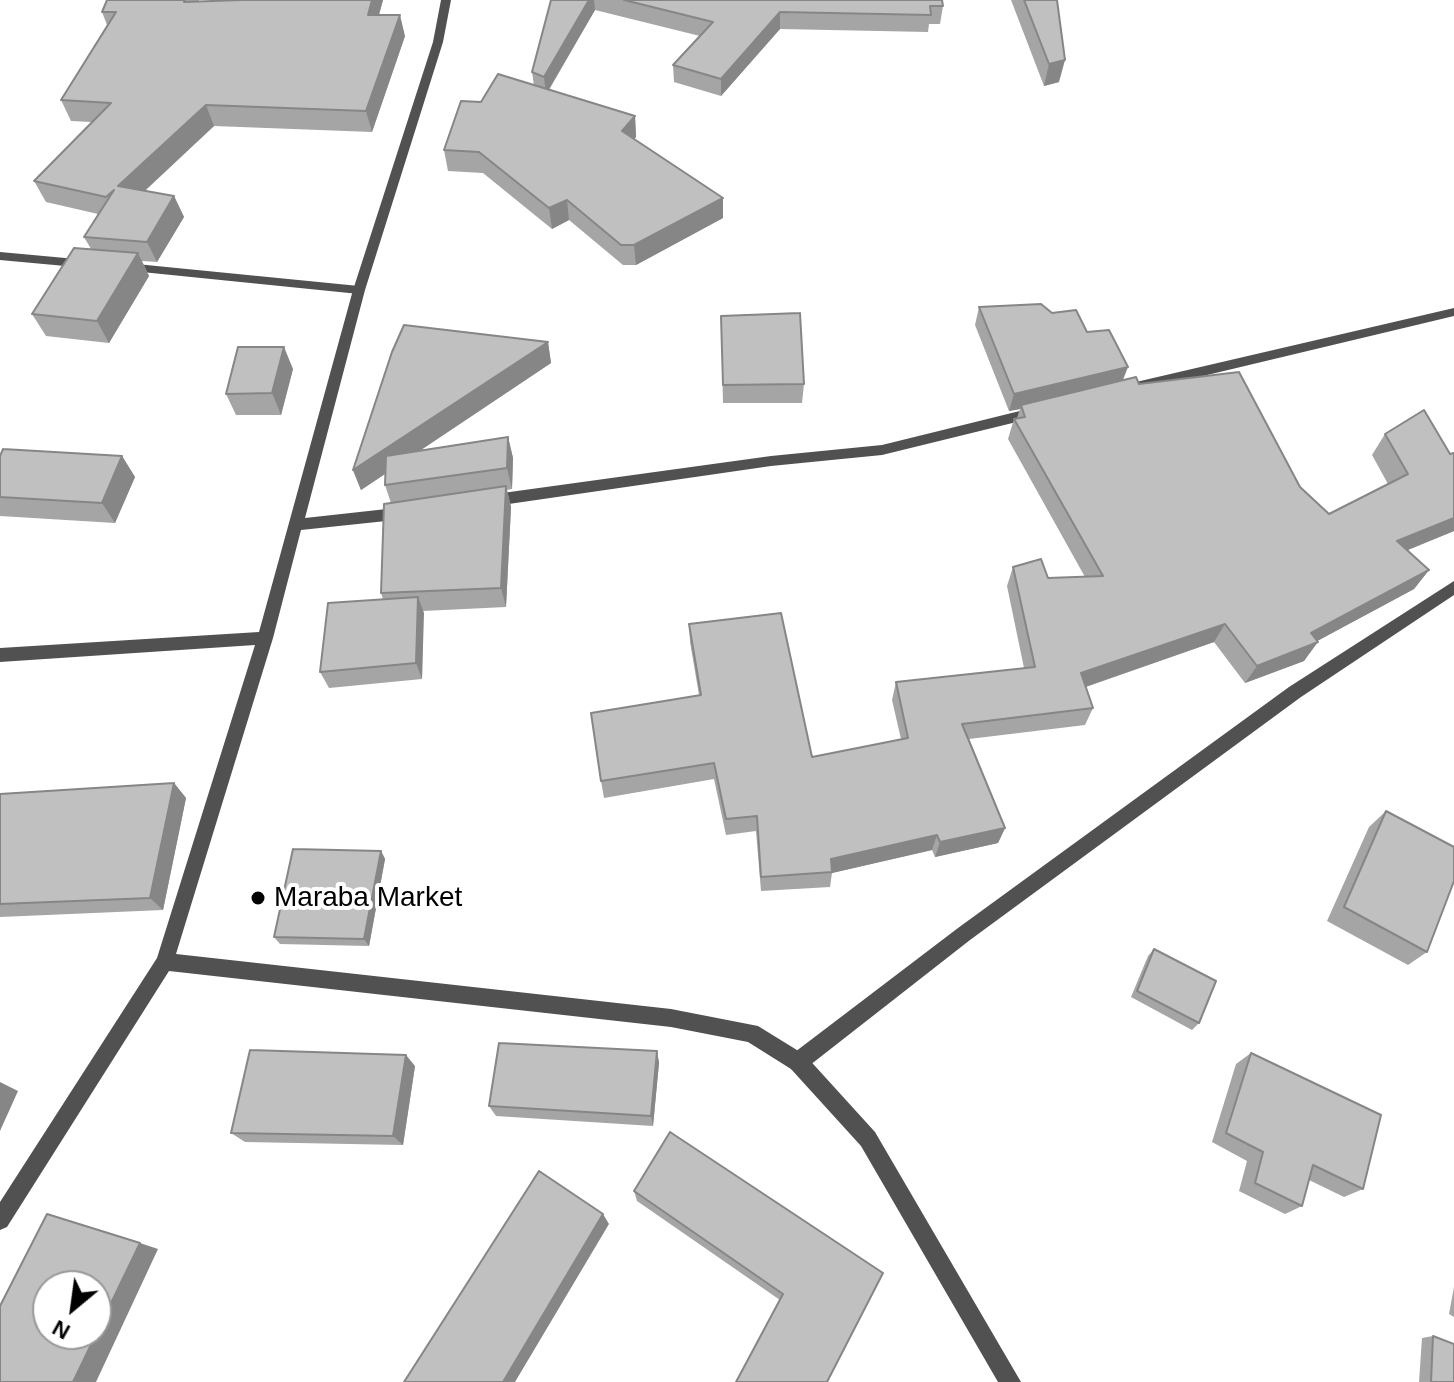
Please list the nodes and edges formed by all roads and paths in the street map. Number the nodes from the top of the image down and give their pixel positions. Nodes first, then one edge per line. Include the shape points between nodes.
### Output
1 (446, 0) edge
2 (0, 256) edge
3 (359, 290) junction
4 (1454, 312) edge
5 (1125, 390) edge
6 (1049, 409) edge
7 (472, 504) edge
8 (425, 510) edge
9 (296, 525) junction
10 (1454, 587) edge
11 (265, 638) junction
12 (0, 655) edge
13 (165, 962) junction
14 (798, 1062) junction
15 (0, 1220) edge
16 (1010, 1382) edge

1 - 3 street via 438,42
2 - 3 street
3 - 9 street
4 - 5 street
6 - 7 street via 882,450
8 - 9 street
9 - 11 street
10 - 14 street via 1295,692
11 - 12 street
11 - 13 street
13 - 14 street via 671,1018 751,1033
13 - 15 street
14 - 16 street via 868,1139

